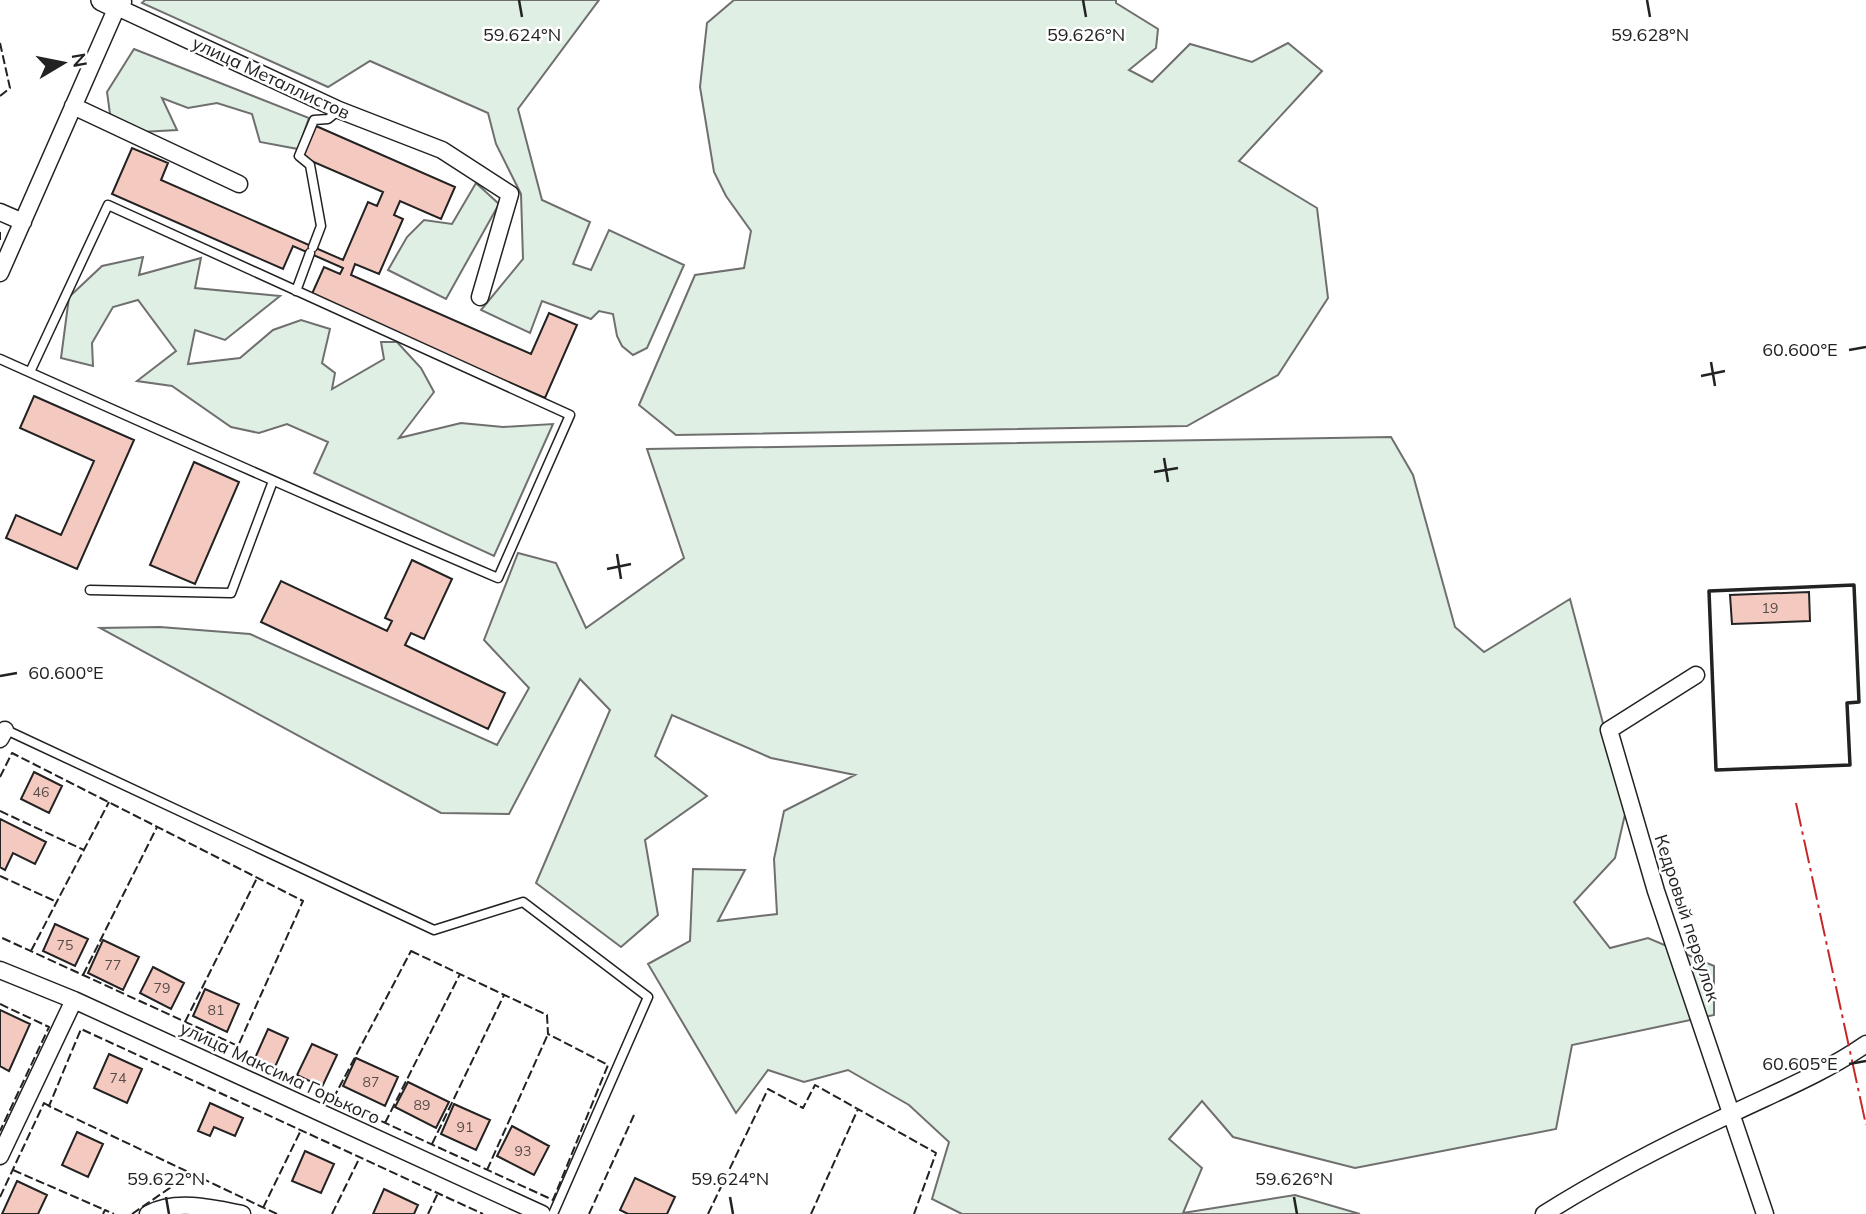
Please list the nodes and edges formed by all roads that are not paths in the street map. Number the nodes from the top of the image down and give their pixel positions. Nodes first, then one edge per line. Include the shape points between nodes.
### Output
1 (115, 2) edge
2 (73, 106) junction
3 (339, 110) junction
4 (239, 184) dead end
5 (0, 212) edge
6 (23, 222) junction
7 (0, 273) edge
8 (296, 291) junction
9 (480, 297) dead end
10 (0, 359) edge
11 (30, 372) junction
12 (272, 481) junction
13 (90, 590) dead end
14 (1696, 675) dead end
15 (2, 732) edge
16 (0, 970) edge
17 (74, 1000) junction
18 (1866, 1044) edge
19 (1732, 1113) junction
20 (0, 1156) edge
21 (148, 1214) edge
22 (242, 1214) edge
23 (542, 1214) edge
24 (553, 1214) edge
25 (1544, 1214) edge
26 (1765, 1214) edge

1 - 2 street
1 - 3 street, улица Металлистов
2 - 4 street
2 - 6 street
3 - 8 lane via 328,119 314,120 299,156 310,165 321,226
3 - 9 street, улица Металлистов via 442,150 510,194
5 - 6 street
6 - 7 street
8 - 11 lane via 108,205
8 - 12 lane via 570,415 498,578
10 - 11 lane
11 - 12 lane
12 - 13 lane via 231,593
14 - 19 street, Кедровый переулок via 1609,730 1656,891
15 - 24 lane via 434,930 523,902 648,998
16 - 17 street, улица Максима Горького
17 - 20 street
17 - 23 street, улица Максима Горького
18 - 19 street via 1832,1068
19 - 25 street
19 - 26 street, Кедровый переулок
21 - 22 street via 201,1206

